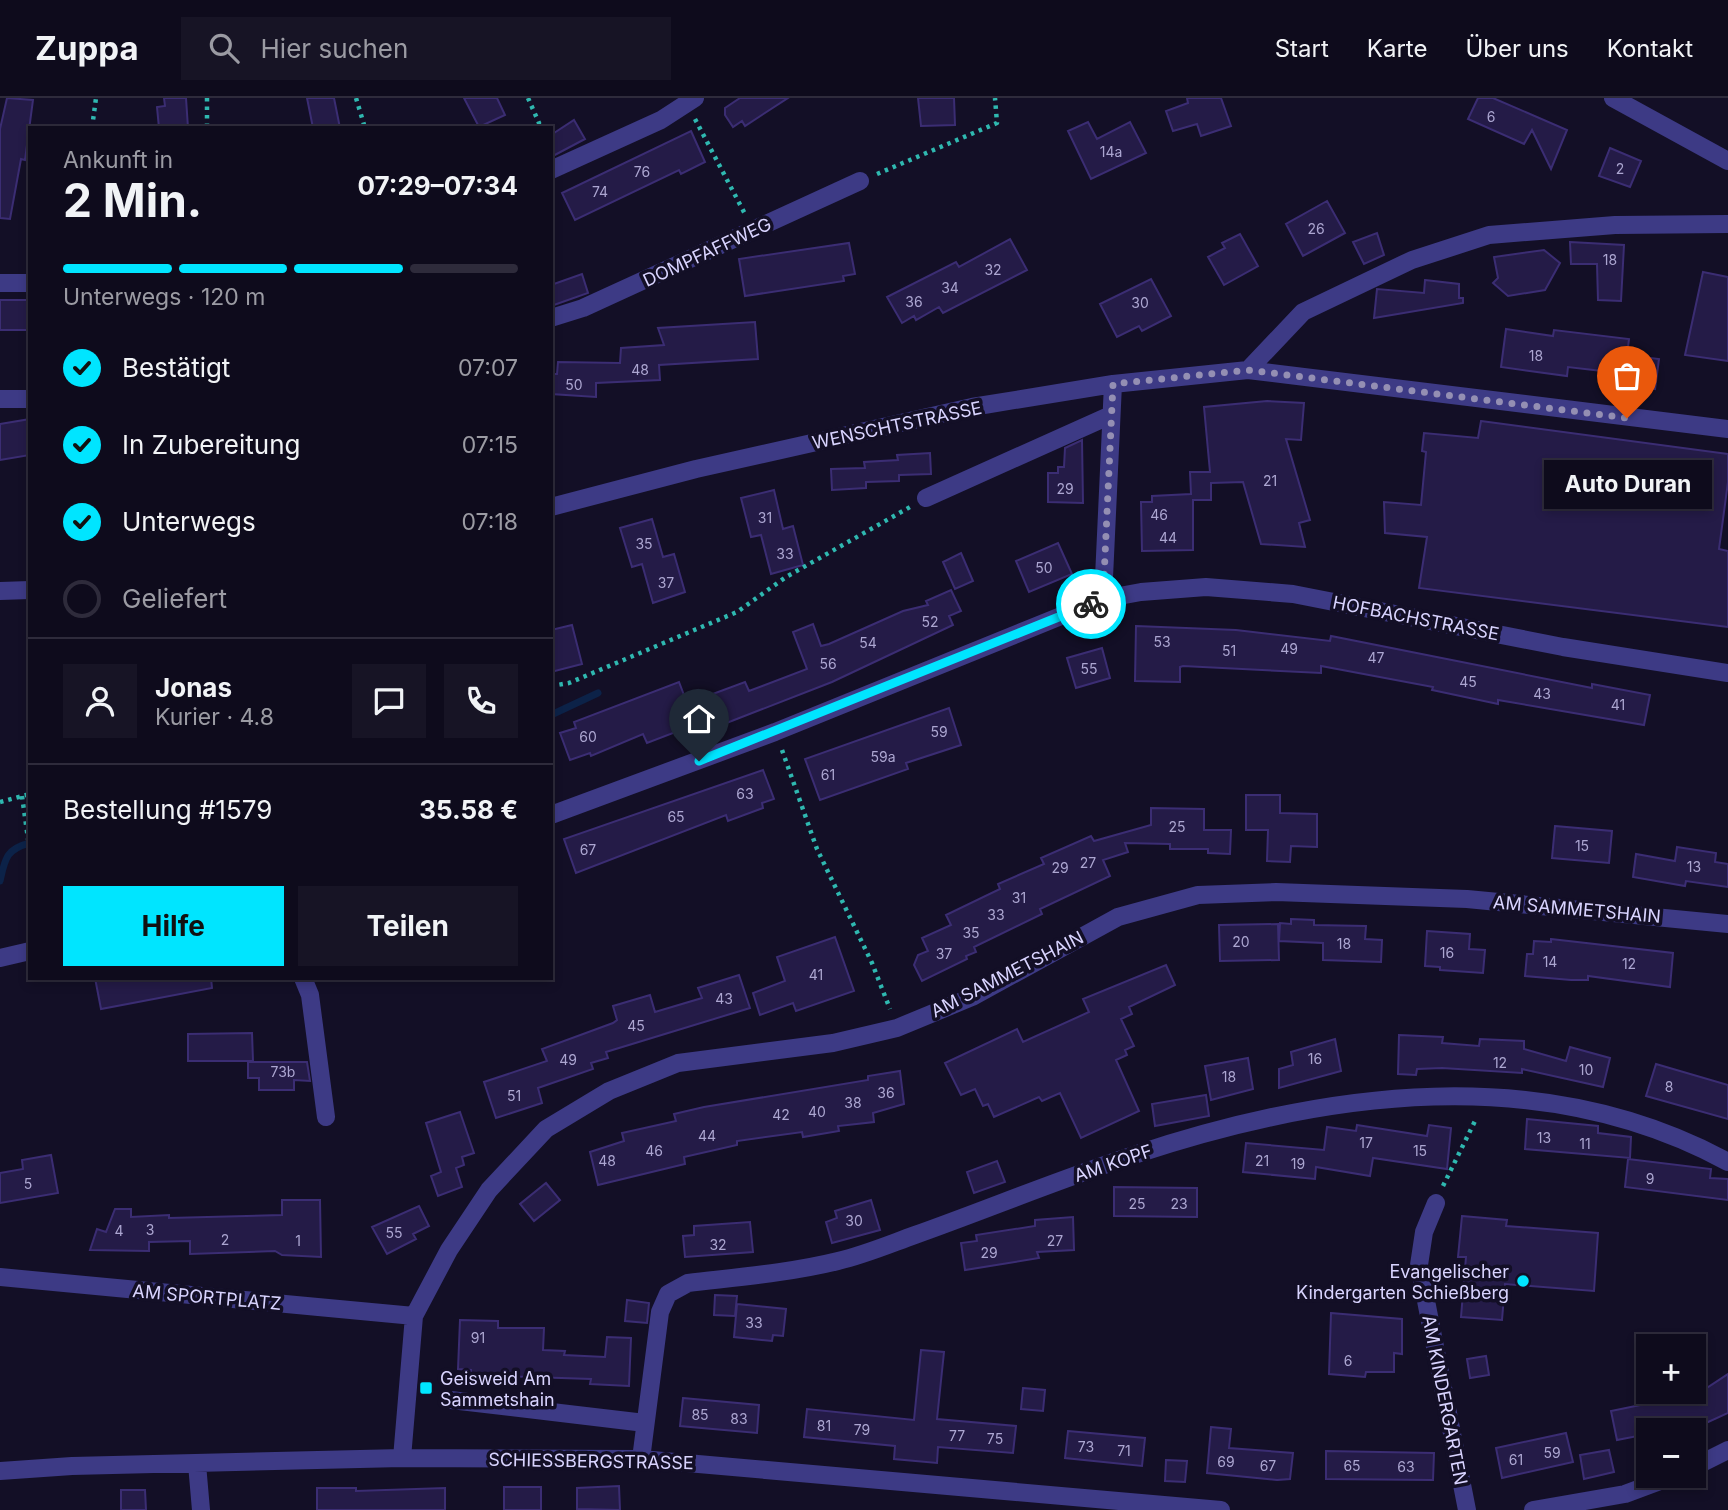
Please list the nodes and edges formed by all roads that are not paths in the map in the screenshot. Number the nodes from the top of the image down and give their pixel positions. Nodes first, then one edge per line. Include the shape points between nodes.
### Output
1 (1613, 98) edge
2 (691, 101) edge
3 (1728, 161) edge
4 (553, 169) edge
5 (860, 181) road end
6 (1728, 224) edge
7 (0, 283) edge
8 (28, 283) edge
9 (553, 317) edge
10 (1248, 370) junction
11 (1113, 384) junction
12 (0, 398) edge
13 (28, 399) edge
14 (1111, 415) junction
15 (1728, 429) edge
16 (926, 498) road end
17 (553, 507) edge
18 (28, 590) edge
19 (0, 592) edge
20 (1103, 599) junction
21 (1728, 673) edge
22 (553, 814) edge
23 (1728, 924) edge
24 (28, 951) edge
25 (0, 958) edge
26 (304, 980) edge
27 (326, 1117) dead end
28 (1728, 1162) edge
29 (1436, 1203) road end
30 (0, 1277) edge
31 (414, 1316) junction
32 (451, 1401) dead end
33 (645, 1423) junction
34 (1728, 1450) edge
35 (402, 1458) junction
36 (641, 1459) junction
37 (1706, 1461) edge
38 (197, 1464) junction
39 (0, 1471) edge
40 (1641, 1488) edge
41 (201, 1510) edge
42 (1221, 1510) edge
43 (1467, 1510) edge
44 (1533, 1510) edge

1 - 3 street
2 - 4 street via 661,120
5 - 9 street, DOMPFAFFWEG via 583,308
6 - 10 street via 1615,225 1489,235 1412,260 1303,312
7 - 8 street
10 - 11 street, WENSCHTSTRASSE
10 - 15 street, WENSCHTSTRASSE
11 - 14 street
11 - 17 street, WENSCHTSTRASSE via 972,407 696,469
12 - 13 street
14 - 16 street
14 - 20 street
18 - 19 street
20 - 21 street, HOFBACHSTRASSE via 1206,587 1293,594 1563,647
20 - 22 street, HOFBACHSTRASSE via 775,732
23 - 31 street, AM SAMMETSHAIN via 1467,899 1276,892 1198,895 1118,916 972,997 897,1028 833,1043 678,1063 609,1091 546,1129 489,1190 449,1250
24 - 25 street
26 - 27 street via 310,995
28 - 33 street, AM KOPF via 1677,1137 1629,1121 1578,1107 1483,1094 1405,1097 1295,1112 1227,1128 1134,1154 841,1261 675,1287 660,1312
29 - 43 street, AM KINDERGARTEN via 1423,1232 1419,1265
30 - 31 street, AM SPORTPLATZ
31 - 35 street, AM SAMMETSHAIN
32 - 33 street
33 - 36 street, AM KOPF
34 - 37 street
35 - 36 street, SCHIESSBERGSTRASSE
35 - 38 street, SCHIESSBERGSTRASSE
36 - 42 street, SCHIESSBERGSTRASSE
38 - 39 street, SCHIESSBERGSTRASSE
38 - 41 street
40 - 44 street

